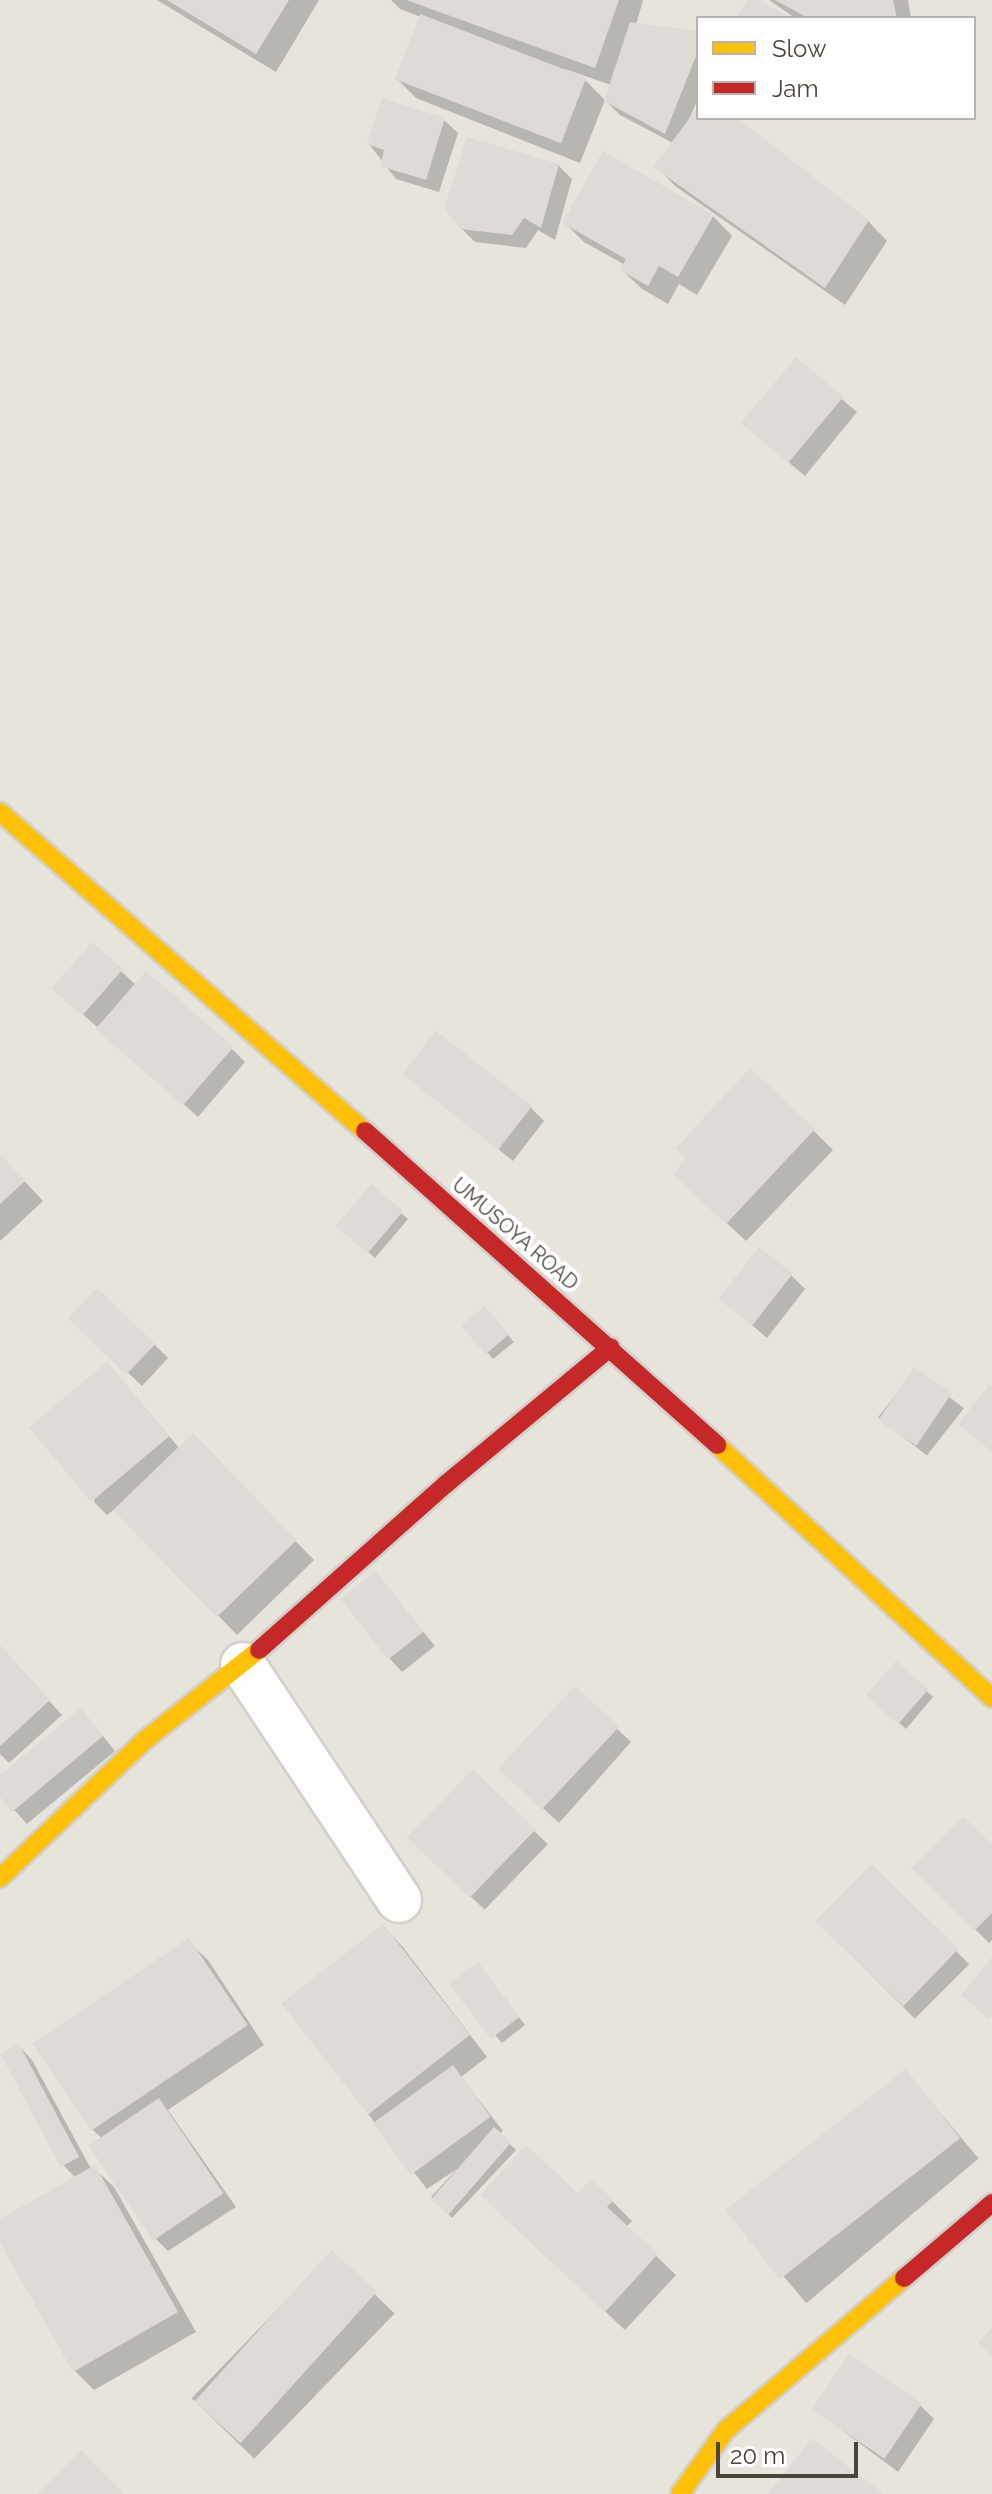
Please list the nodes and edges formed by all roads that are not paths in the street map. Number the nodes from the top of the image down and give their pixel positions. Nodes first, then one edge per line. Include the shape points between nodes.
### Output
1 (0, 812) edge
2 (611, 1347) junction
3 (243, 1665) junction
4 (992, 1698) edge
5 (0, 1878) edge
6 (399, 1900) dead end
7 (992, 2203) edge
8 (680, 2494) edge

1 - 2 main road, UMUSOYA ROAD
2 - 3 main road via 446,1484
2 - 4 main road, UMUSOYA ROAD
3 - 5 main road via 145,1740
3 - 6 street
7 - 8 main road via 726,2430

